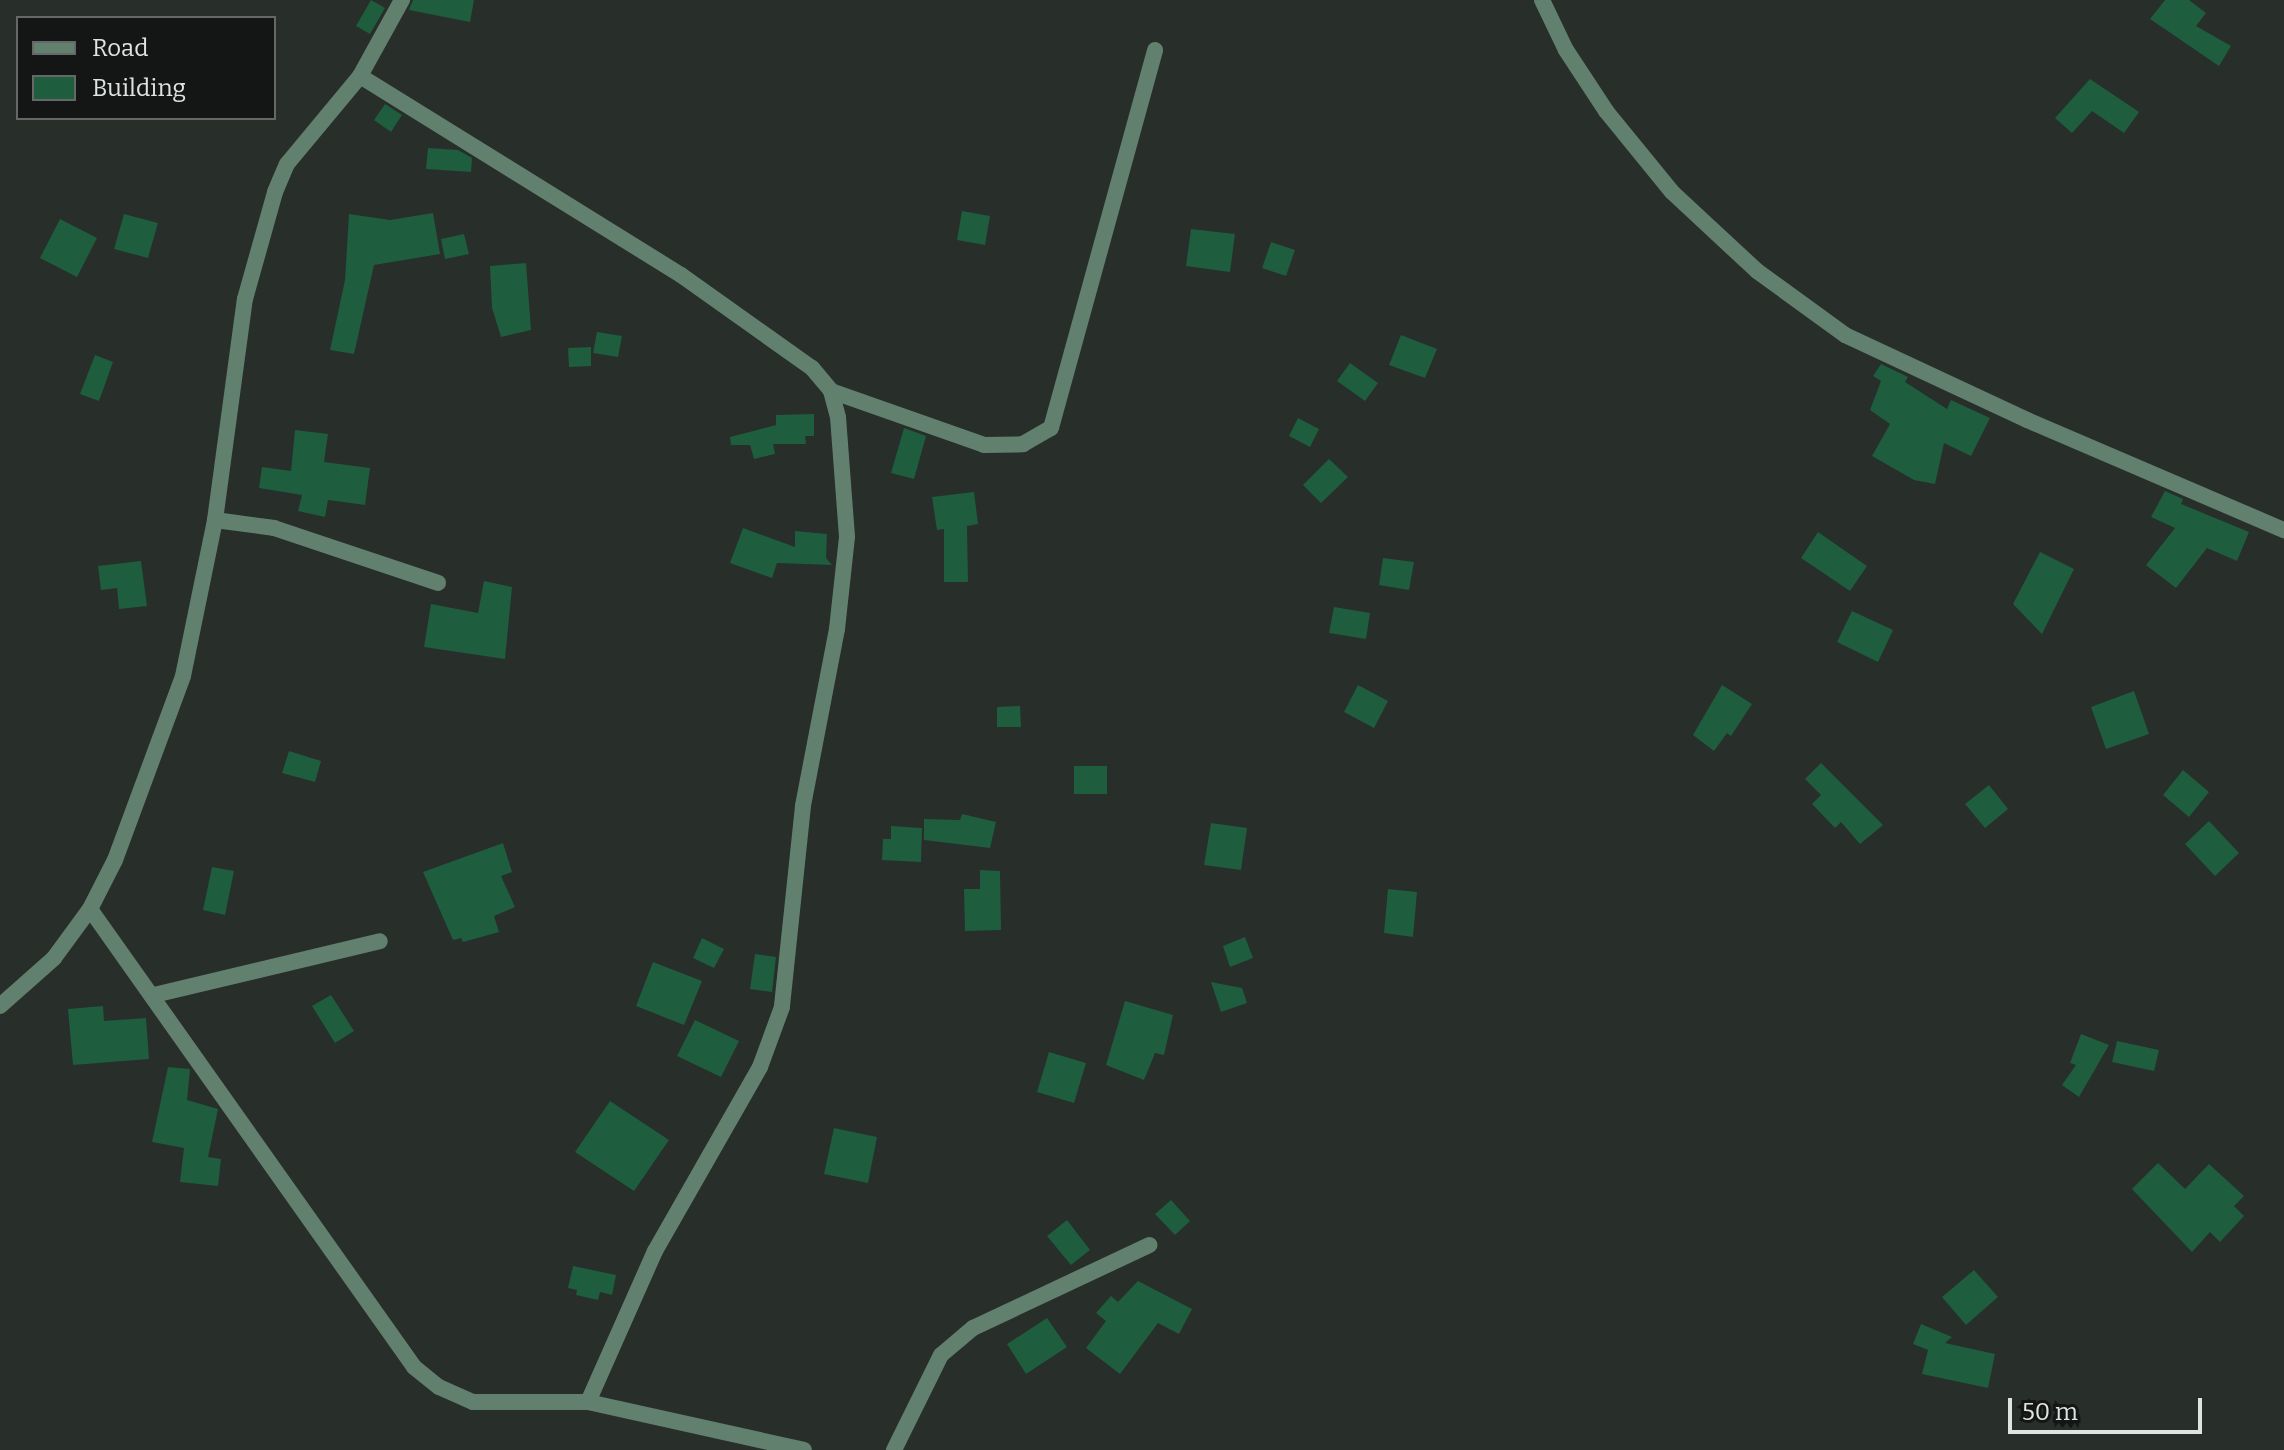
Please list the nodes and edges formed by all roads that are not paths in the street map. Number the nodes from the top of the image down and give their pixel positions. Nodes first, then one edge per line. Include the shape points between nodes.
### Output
1 (402, 0) edge
2 (1542, 0) edge
3 (1155, 50) dead end
4 (360, 76) junction
5 (831, 391) junction
6 (215, 520) junction
7 (2284, 530) edge
8 (438, 583) dead end
9 (90, 909) junction
10 (380, 941) dead end
11 (154, 995) junction
12 (0, 1006) edge
13 (1149, 1245) dead end
14 (588, 1402) junction
15 (804, 1450) edge
16 (894, 1450) edge

1 - 4 street
2 - 7 street via 1566,50 1606,111 1672,192 1757,271 1845,335
3 - 5 street via 1051,428 1023,444 984,445
4 - 5 street via 681,275 812,368
4 - 6 street via 287,164 275,192 245,299
5 - 14 street via 847,537 837,629 803,806 782,1007 760,1067 655,1251
6 - 8 street via 274,528
6 - 9 street via 183,676 115,860
9 - 11 street
9 - 12 street via 54,958
10 - 11 street
11 - 14 street via 414,1367 439,1387 473,1402
13 - 16 street via 973,1328 941,1355
14 - 15 street

